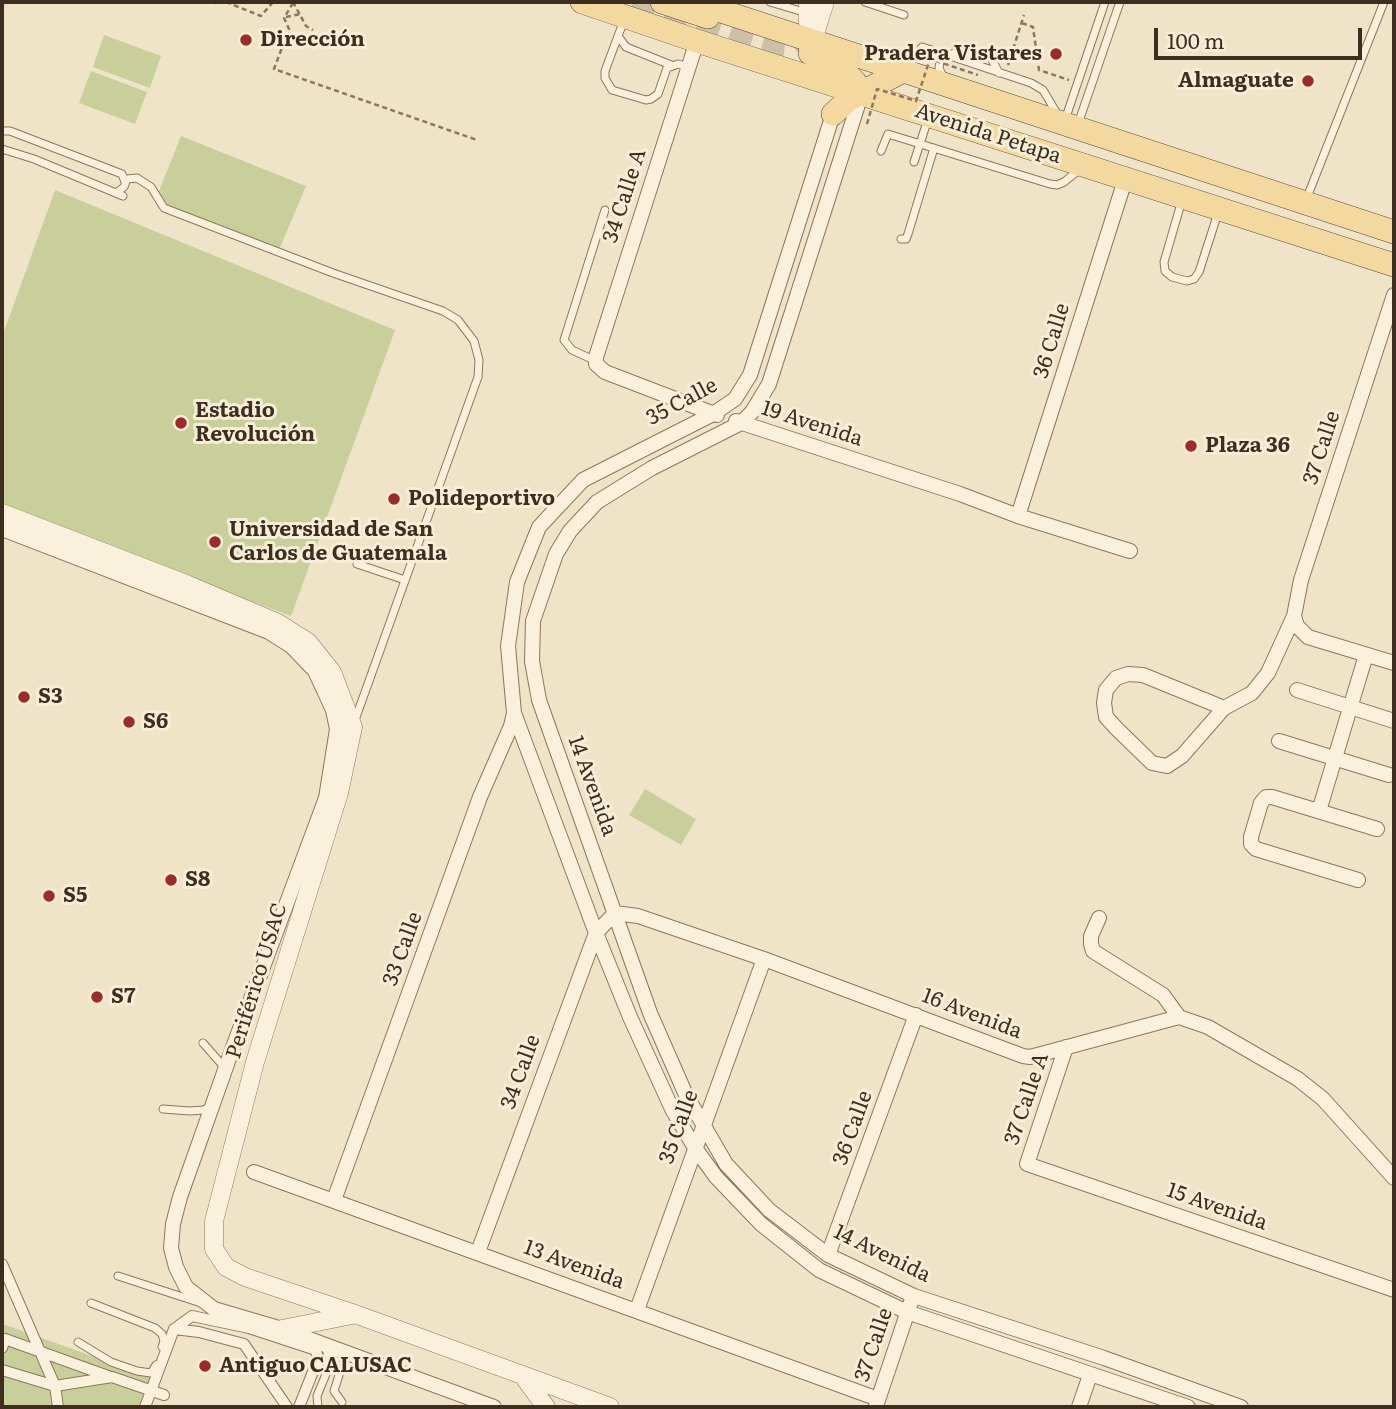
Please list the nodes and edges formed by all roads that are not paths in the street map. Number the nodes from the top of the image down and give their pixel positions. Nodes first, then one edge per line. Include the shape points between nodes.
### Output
1 (582, 2) edge
2 (662, 2) edge
3 (694, 2) edge
4 (770, 2) edge
5 (825, 2) edge
6 (865, 2) edge
7 (1105, 2) edge
8 (1120, 2) edge
9 (1384, 2) edge
10 (722, 6) edge
11 (808, 8) edge
12 (904, 15) dead end
13 (622, 26) junction
14 (813, 40) junction
15 (697, 41) junction
16 (940, 53) junction
17 (949, 56) junction
18 (671, 65) junction
19 (689, 67) junction
20 (913, 73) junction
21 (1002, 74) junction
22 (950, 86) junction
23 (851, 89) junction
24 (919, 112) junction
25 (833, 114) joint
26 (1068, 126) junction
27 (2, 131) edge
28 (920, 144) junction
29 (934, 148) junction
30 (2, 149) edge
31 (881, 151) dead end
32 (914, 162) dead end
33 (1085, 165) junction
34 (1126, 177) junction
35 (125, 182) junction
36 (1183, 196) junction
37 (1304, 204) junction
38 (1220, 208) junction
39 (605, 210) dead end
40 (1269, 224) junction
41 (1394, 232) edge
42 (901, 239) dead end
43 (1394, 265) edge
44 (1394, 295) edge
45 (596, 362) junction
46 (713, 414) junction
47 (741, 423) junction
48 (2, 513) edge
49 (1018, 516) junction
50 (2, 528) edge
51 (1130, 551) dead end
52 (357, 564) dead end
53 (405, 580) junction
54 (1294, 616) junction
55 (1366, 655) junction
56 (1394, 663) edge
57 (1297, 690) dead end
58 (1350, 707) junction
59 (1224, 708) junction
60 (514, 713) junction
61 (1394, 721) edge
62 (352, 727) junction
63 (1279, 741) dead end
64 (1335, 759) junction
65 (1389, 775) dead end
66 (1319, 811) junction
67 (1377, 829) dead end
68 (1358, 880) dead end
69 (615, 913) junction
70 (1099, 918) dead end
71 (596, 933) junction
72 (764, 959) junction
73 (916, 1015) junction
74 (1179, 1017) junction
75 (203, 1043) dead end
76 (1066, 1047) junction
77 (226, 1069) junction
78 (214, 1105) junction
79 (163, 1110) dead end
80 (702, 1126) junction
81 (695, 1148) junction
82 (1027, 1164) joint
83 (254, 1171) dead end
84 (1394, 1178) edge
85 (334, 1200) junction
86 (478, 1252) junction
87 (828, 1255) junction
88 (2, 1264) edge
89 (118, 1276) dead end
90 (1394, 1290) edge
91 (914, 1296) junction
92 (91, 1303) dead end
93 (209, 1305) junction
94 (637, 1310) junction
95 (907, 1311) junction
96 (355, 1314) junction
97 (174, 1329) junction
98 (282, 1329) junction
99 (78, 1342) dead end
100 (324, 1345) junction
101 (2, 1348) edge
102 (40, 1352) junction
103 (345, 1353) junction
104 (2, 1370) edge
105 (1090, 1375) junction
106 (523, 1376) junction
107 (112, 1377) junction
108 (55, 1386) junction
109 (151, 1391) junction
110 (164, 1395) dead end
111 (342, 1402) dead end
112 (877, 1403) edge
113 (58, 1407) edge
114 (145, 1407) edge
115 (287, 1407) edge
116 (299, 1407) edge
117 (318, 1407) edge
118 (494, 1407) edge
119 (546, 1407) edge
120 (610, 1407) edge
121 (1079, 1407) edge
122 (1188, 1407) edge
123 (1241, 1407) edge

1 - 13 main road, Avenida Petapa
2 - 23 main road via 779,40 838,65 855,82
3 - 10 main road, Avenida Petapa
4 - 11 lane
5 - 14 street
6 - 12 lane
7 - 26 lane
8 - 26 lane
9 - 37 lane
10 - 14 main road, Avenida Petapa
11 - 14 street
13 - 15 main road, Avenida Petapa
13 - 18 lane via 626,47
13 - 18 lane via 605,71 612,90 646,100 655,97
14 - 20 main road, Avenida Petapa
15 - 19 street, 34 Calle A
15 - 23 main road, Avenida Petapa
16 - 17 lane
16 - 20 lane via 922,47
16 - 22 lane via 941,74
17 - 21 lane
17 - 21 lane via 973,49 991,58
18 - 19 lane
19 - 45 street, 34 Calle A
20 - 22 main road, Avenida Petapa
20 - 23 main road
20 - 24 main road via 905,102
21 - 26 lane via 1043,90
22 - 26 main road, Avenida Petapa
23 - 24 main road, Avenida Petapa
23 - 25 main road
23 - 47 street via 769,384
24 - 28 lane
24 - 33 main road, Avenida Petapa
25 - 46 street, 35 Calle via 750,375 735,399
26 - 37 main road, Avenida Petapa
27 - 35 lane via 122,174
28 - 29 lane
28 - 31 lane via 887,134
28 - 32 lane
29 - 33 lane via 1057,185
29 - 42 lane via 908,234
30 - 35 lane via 120,195
33 - 34 main road, Avenida Petapa
34 - 36 main road, Avenida Petapa
34 - 49 street, 36 Calle
35 - 53 lane via 137,178 151,187 164,208 443,311 468,330 479,360 478,377
36 - 38 main road, Avenida Petapa
36 - 38 lane via 1164,262 1172,277 1187,281 1199,272
37 - 40 main road via 1299,218
37 - 41 main road, Avenida Petapa
38 - 40 main road, Avenida Petapa
39 - 45 lane via 564,340 572,350
40 - 43 main road, Avenida Petapa
44 - 54 street, 37 Calle via 1301,580
45 - 46 street, 19 Avenida via 606,372
46 - 47 street, 19 Avenida
46 - 60 street, 35 Calle via 583,480 539,527 517,582 508,646
47 - 49 street, 19 Avenida
47 - 69 street, 14 Avenida via 597,502 556,554 533,621 532,662 539,700
48 - 62 street via 278,623 308,642 332,672
49 - 51 street, 19 Avenida
50 - 77 street, Periférico USAC via 269,632 315,671 329,699 337,729 326,798
52 - 53 lane
53 - 62 lane
54 - 55 street via 1308,637
54 - 59 street, 37 Calle via 1268,673 1252,693
55 - 56 street
55 - 58 street
57 - 58 street
58 - 61 street
58 - 64 street
59 - 59 street, 37 Calle via 1182,756 1167,766 1152,762 1117,729 1106,717 1104,703 1106,690 1116,678 1128,674 1143,675
60 - 71 street, 14 Avenida
60 - 85 street, 33 Calle
62 - 96 street, Periférico USAC via 340,793 255,1062 213,1238 214,1249 226,1266 245,1277
63 - 64 street
64 - 65 street
64 - 66 street
66 - 67 street
66 - 68 street via 1266,797 1251,844
69 - 71 street, 34 Calle
69 - 72 street, 16 Avenida via 638,916
69 - 80 street, 14 Avenida via 650,1013
70 - 74 street via 1091,936 1093,951 1163,995
71 - 81 street, 14 Avenida via 673,1111
71 - 86 street, 34 Calle
72 - 73 street, 16 Avenida
72 - 80 street, 35 Calle
73 - 76 street, 16 Avenida via 1023,1056
73 - 87 street, 36 Calle
74 - 76 street, 16 Avenida
74 - 84 street via 1208,1027 1298,1079 1323,1099
75 - 77 lane
76 - 82 street, 37 Calle A
77 - 78 street, Periférico USAC
78 - 79 lane via 204,1110
78 - 93 street, Periférico USAC via 180,1197 171,1248 186,1287
80 - 81 street, 35 Calle
80 - 87 street, 14 Avenida via 726,1164 760,1201
81 - 94 street, 35 Calle
81 - 95 street, 14 Avenida via 761,1224 820,1270
82 - 90 street, 15 Avenida
83 - 85 street, 13 Avenida
85 - 86 street, 13 Avenida
86 - 94 street, 13 Avenida
87 - 91 street, 14 Avenida
88 - 102 street
89 - 93 lane
91 - 95 street, 37 Calle
91 - 123 street, 14 Avenida
92 - 99 lane via 155,1328 164,1341 161,1351 154,1371 148,1374 111,1362
93 - 98 street, Periférico USAC
94 - 112 street, 13 Avenida
95 - 105 street, 14 Avenida
95 - 112 street, 37 Calle
96 - 98 street
96 - 106 street, Periférico USAC
97 - 109 street
97 - 115 street via 243,1344
97 - 116 street via 191,1316 249,1328 316,1350 318,1359
98 - 100 street, Periférico USAC
100 - 103 street, Periférico USAC
100 - 117 lane via 331,1362 317,1396
101 - 102 street via 5,1339
102 - 107 street
102 - 108 street
103 - 111 lane via 334,1391
103 - 118 street, Periférico USAC
104 - 108 street
105 - 121 street
105 - 122 street, 14 Avenida
106 - 119 street
106 - 120 street, Periférico USAC
107 - 108 street
107 - 109 street
108 - 113 street
109 - 110 street
109 - 114 street

